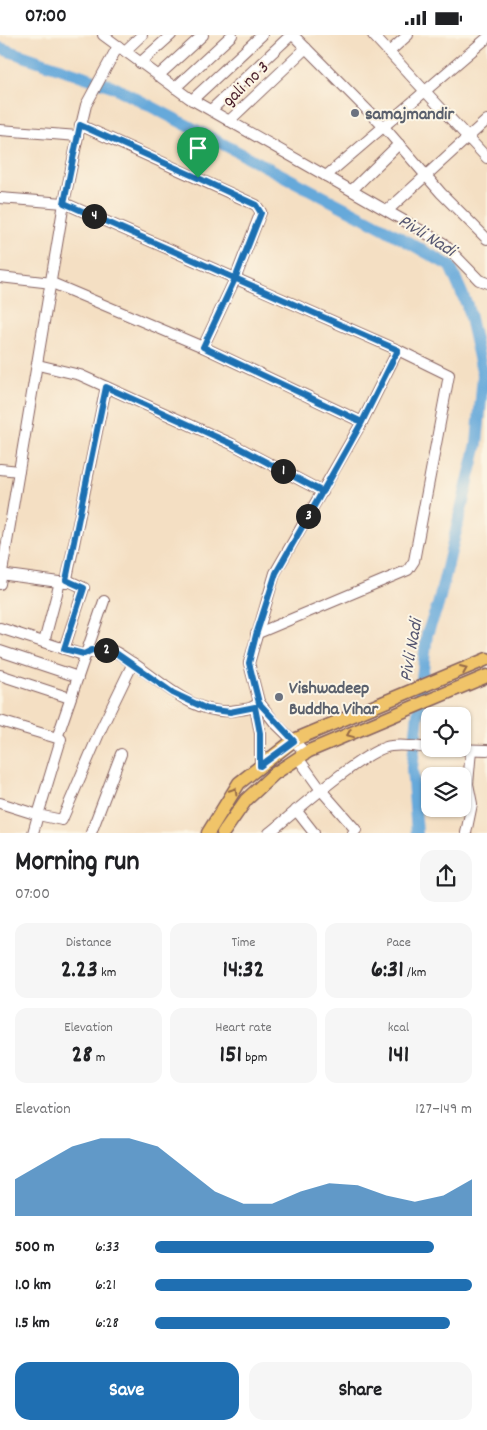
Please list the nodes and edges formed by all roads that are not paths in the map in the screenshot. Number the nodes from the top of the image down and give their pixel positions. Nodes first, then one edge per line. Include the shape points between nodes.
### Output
1 (142, 35) edge
2 (171, 35) edge
3 (203, 35) edge
4 (232, 35) edge
5 (262, 35) edge
6 (292, 35) edge
7 (373, 35) edge
8 (408, 35) edge
9 (109, 37) edge
10 (487, 38) edge
11 (306, 48) junction
12 (122, 49) junction
13 (389, 52) junction
14 (140, 63) junction
15 (158, 76) junction
16 (175, 88) junction
17 (426, 92) junction
18 (192, 100) junction
19 (210, 110) junction
20 (229, 121) junction
21 (487, 121) edge
22 (384, 127) junction
23 (0, 129) edge
24 (79, 130) junction
25 (468, 137) junction
26 (399, 144) junction
27 (487, 158) edge
28 (425, 175) junction
29 (326, 176) junction
30 (352, 190) junction
31 (0, 198) edge
32 (64, 203) junction
33 (388, 210) junction
34 (487, 239) edge
35 (0, 277) edge
36 (235, 279) junction
37 (52, 283) junction
38 (487, 283) edge
39 (203, 347) junction
40 (398, 350) junction
41 (38, 365) junction
42 (106, 387) junction
43 (362, 422) junction
44 (0, 469) edge
45 (19, 471) junction
46 (323, 492) junction
47 (1, 578) edge
48 (63, 581) junction
49 (104, 601) dead end
50 (0, 628) edge
51 (256, 635) junction
52 (44, 641) junction
53 (64, 649) junction
54 (0, 651) edge
55 (84, 654) junction
56 (487, 659) edge
57 (133, 663) junction
58 (0, 675) edge
59 (487, 676) edge
60 (78, 677) junction
61 (70, 698) junction
62 (257, 705) junction
63 (0, 721) edge
64 (57, 738) junction
65 (294, 741) junction
66 (421, 748) edge
67 (471, 750) edge
68 (487, 750) edge
69 (121, 754) dead end
70 (302, 755) junction
71 (470, 757) edge
72 (260, 766) junction
73 (321, 790) junction
74 (0, 803) edge
75 (296, 810) junction
76 (38, 815) junction
77 (280, 829) edge
78 (33, 833) edge
79 (91, 833) edge
80 (208, 833) edge
81 (224, 833) edge
82 (268, 833) edge
83 (314, 833) edge
84 (353, 833) edge
85 (466, 833) edge

1 - 12 street
2 - 14 street
3 - 15 street
4 - 16 street
5 - 18 street
6 - 11 street
6 - 19 street
7 - 13 street
8 - 13 street
9 - 12 street
10 - 17 street
11 - 20 street, gali no 3
11 - 22 street
12 - 14 street
12 - 24 street via 105,67 86,105
13 - 17 street
14 - 15 street
15 - 16 street
16 - 18 street
17 - 22 street
17 - 25 street
18 - 19 street
19 - 20 street
20 - 29 street
21 - 25 street
22 - 26 street
22 - 29 street
23 - 24 street
24 - 32 street
24 - 36 street via 256,205 261,213
25 - 27 street
25 - 28 street
26 - 28 street
26 - 30 street
28 - 33 street
28 - 34 street
29 - 30 street
30 - 33 street
31 - 32 street
32 - 36 street
32 - 37 street
33 - 38 street via 442,243 479,281
35 - 37 street
36 - 39 street
36 - 40 street
37 - 39 street
37 - 41 street
39 - 43 street
40 - 43 street
40 - 51 street via 448,375 414,561 408,570
41 - 42 street via 80,375
41 - 45 street
42 - 46 street via 232,444
42 - 48 street
43 - 46 street
44 - 45 street
45 - 47 street
46 - 51 street via 276,573
47 - 48 street
48 - 52 street
48 - 53 street via 84,588
49 - 55 street
50 - 52 street
51 - 62 street via 249,663
52 - 53 street
53 - 55 street
54 - 60 street
55 - 57 street via 92,650 113,651
55 - 60 street
65 -> 56 main road
57 - 62 street via 173,693 207,709 230,712
57 - 76 street via 62,820
58 - 61 street
59 -> 70 main road
60 - 61 street
61 - 64 street
62 - 65 street
62 - 72 street
63 - 64 street
64 - 76 street via 62,739
65 - 70 street
65 - 72 main road
66 - 73 street via 390,746 370,755
67 - 68 street
69 - 79 street
70 - 73 street
70 - 81 main road via 274,774 246,800
71 - 85 street via 468,784 472,804
80 -> 72 main road via 239,783
73 - 75 street
73 - 84 street via 356,829
74 - 76 street
75 - 77 street
75 - 83 street
76 - 78 street
77 - 82 street

